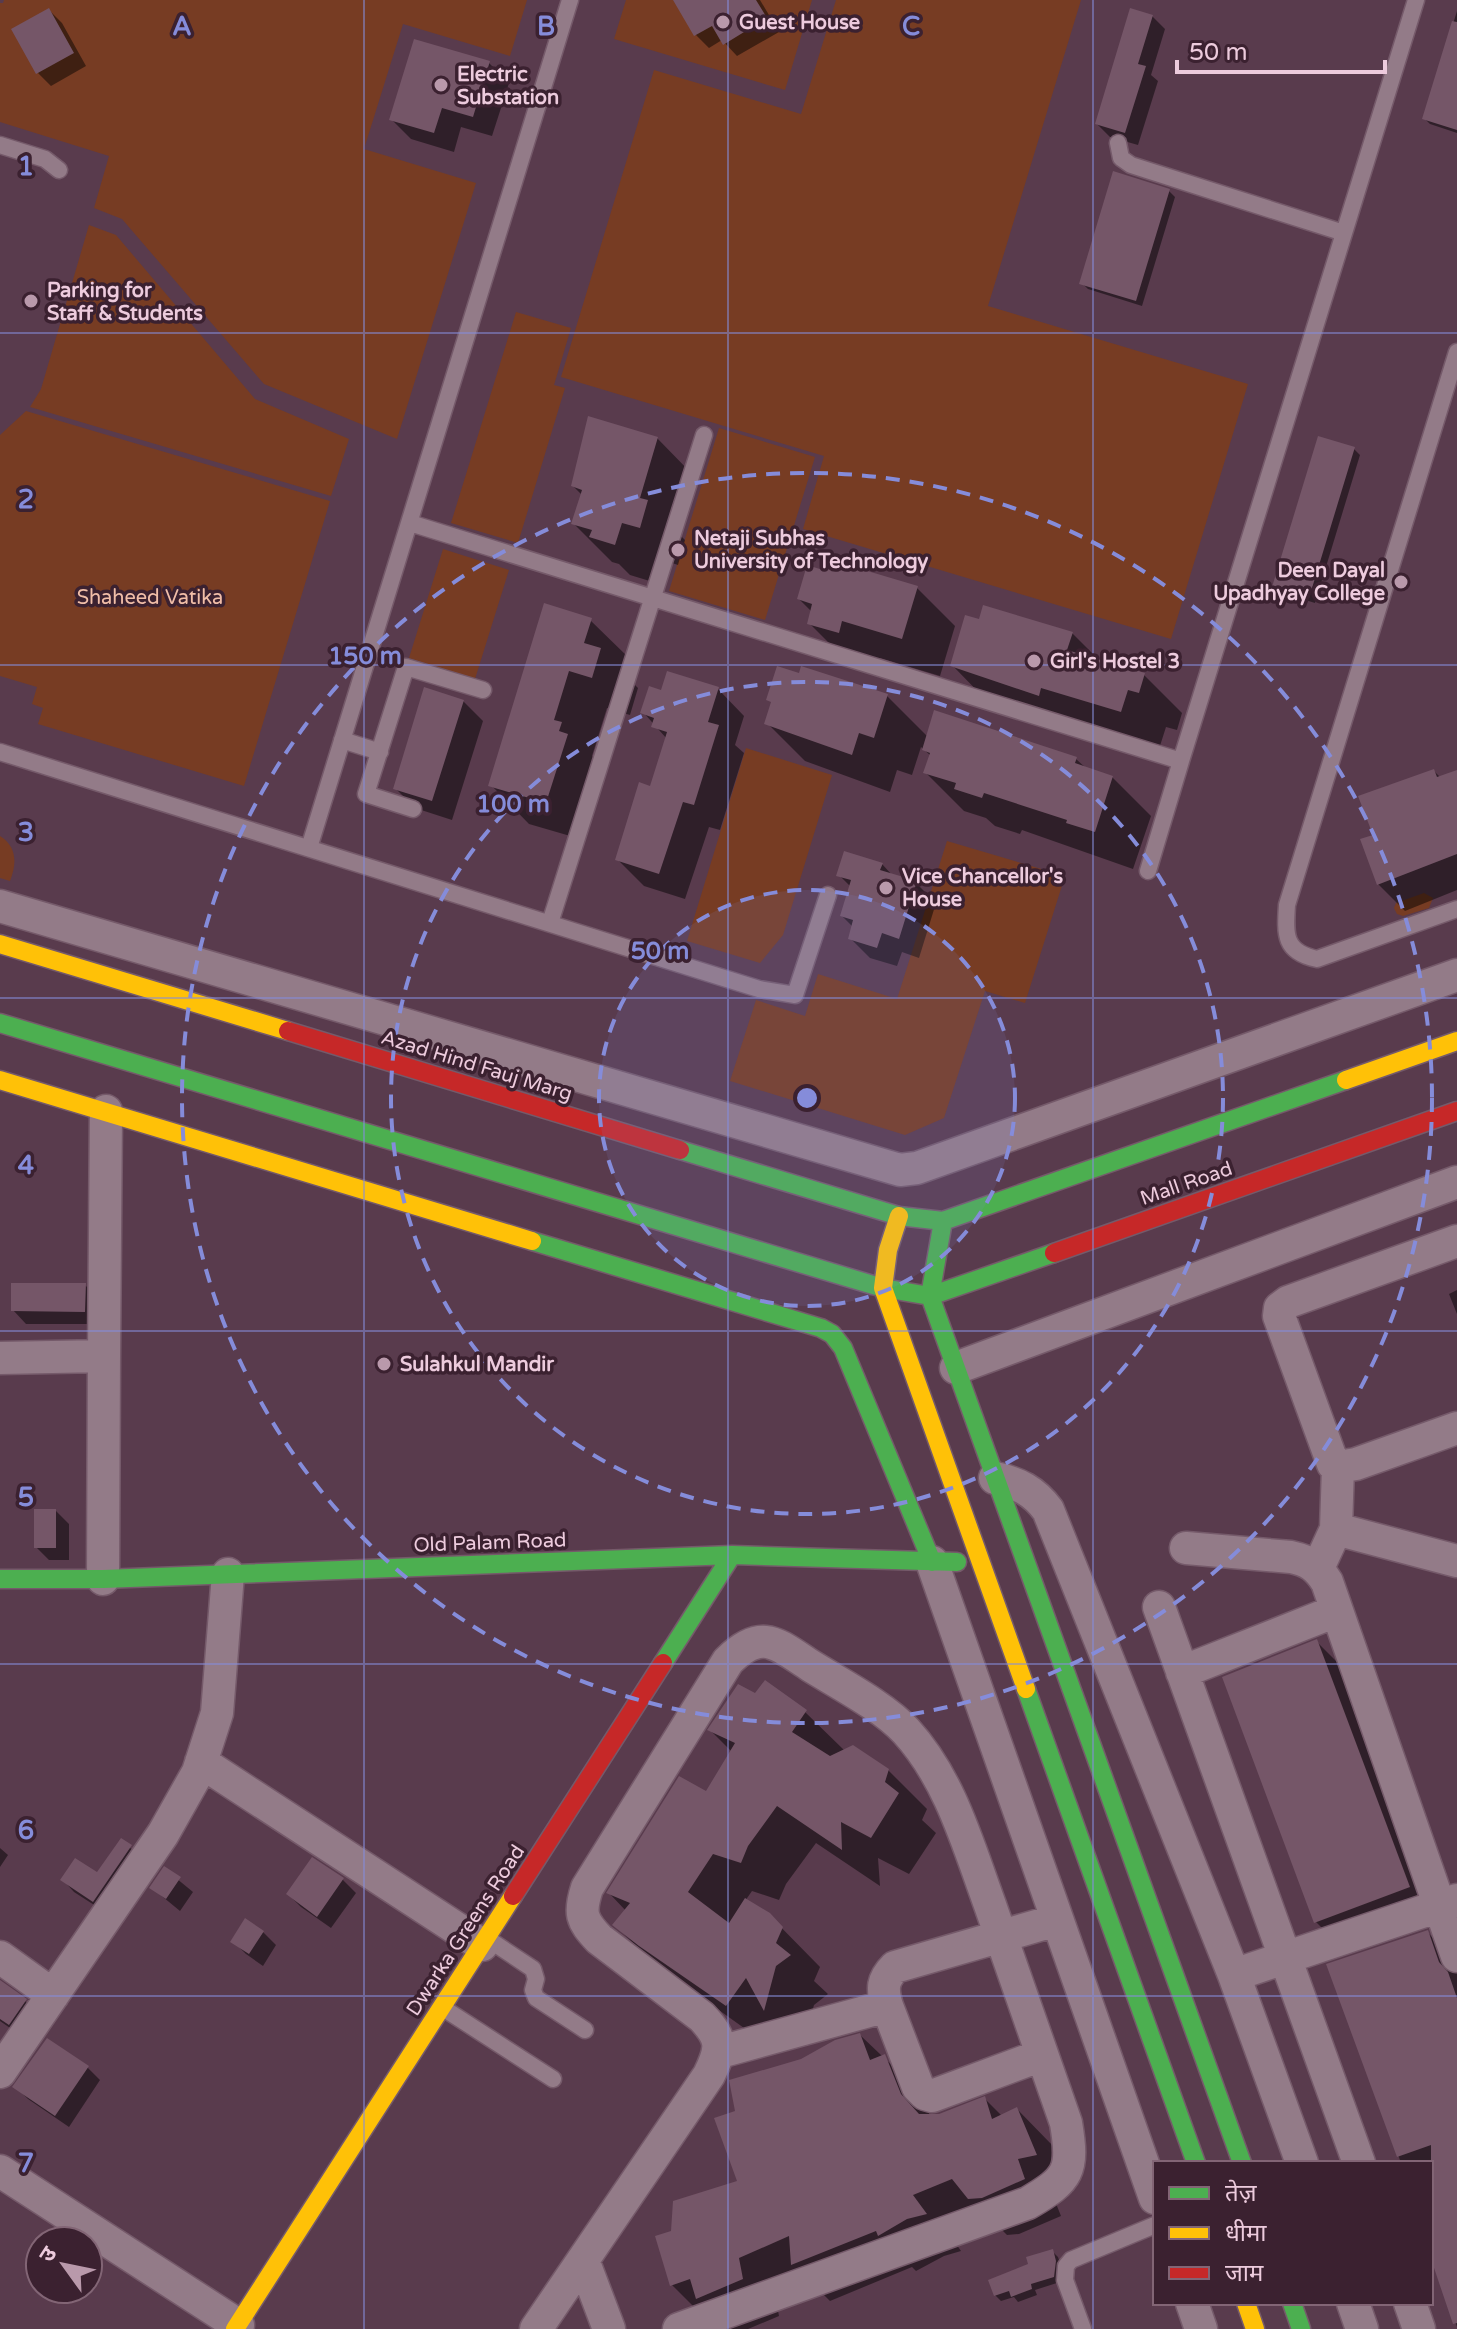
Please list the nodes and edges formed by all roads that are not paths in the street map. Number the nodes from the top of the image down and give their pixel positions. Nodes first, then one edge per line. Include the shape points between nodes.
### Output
1 (570, 0) edge
2 (1416, 0) edge
3 (1118, 143) dead end
4 (0, 145) edge
5 (59, 170) dead end
6 (1344, 233) junction
7 (1457, 352) edge
8 (704, 435) dead end
9 (410, 523) junction
10 (652, 598) junction
11 (483, 690) dead end
12 (342, 740) junction
13 (0, 752) edge
14 (380, 752) junction
15 (1181, 761) junction
16 (413, 809) dead end
17 (309, 848) junction
18 (1148, 871) dead end
19 (828, 895) dead end
20 (0, 906) edge
21 (1457, 909) edge
22 (550, 923) junction
23 (0, 944) edge
24 (1457, 975) edge
25 (0, 1023) edge
26 (1457, 1041) edge
27 (0, 1080) edge
28 (106, 1111) junction
29 (1457, 1111) edge
30 (1457, 1182) edge
31 (899, 1216) junction
32 (943, 1221) junction
33 (1457, 1241) edge
34 (883, 1288) junction
35 (930, 1296) junction
36 (104, 1356) junction
37 (0, 1358) edge
38 (956, 1368) junction
39 (1457, 1428) edge
40 (1338, 1467) junction
41 (995, 1478) junction
42 (1336, 1529) junction
43 (1186, 1548) dead end
44 (732, 1555) junction
45 (982, 1561) junction
46 (1457, 1561) edge
47 (932, 1562) junction
48 (1318, 1568) junction
49 (228, 1574) junction
50 (0, 1579) edge
51 (103, 1579) junction
52 (1159, 1607) dead end
53 (1336, 1611) junction
54 (1182, 1672) junction
55 (201, 1762) junction
56 (1448, 1904) edge
57 (1057, 1920) junction
58 (1001, 1937) junction
59 (484, 1942) junction
60 (1457, 1956) edge
61 (0, 1957) edge
62 (1285, 1958) junction
63 (1234, 1975) junction
64 (53, 1995) junction
65 (887, 2006) junction
66 (442, 2007) junction
67 (585, 2030) dead end
68 (720, 2052) junction
69 (1042, 2055) junction
70 (0, 2072) edge
71 (553, 2079) dead end
72 (1195, 2161) edge
73 (1241, 2161) edge
74 (1301, 2161) edge
75 (1358, 2161) edge
76 (0, 2171) edge
77 (1153, 2192) edge
78 (1153, 2226) edge
79 (583, 2260) junction
80 (1193, 2305) edge
81 (1247, 2305) edge
82 (1293, 2305) edge
83 (1354, 2305) edge
84 (1411, 2305) edge
85 (236, 2327) edge
86 (536, 2329) edge
87 (609, 2329) edge
88 (679, 2329) edge
89 (1083, 2329) edge
90 (1201, 2329) edge
91 (1255, 2329) edge
92 (1301, 2329) edge
93 (1362, 2329) edge
94 (1419, 2329) edge

1 - 9 lane
2 - 6 lane
3 - 6 lane via 1121,158 1131,165
4 - 5 lane via 45,159
6 - 15 lane
7 - 21 lane via 1285,925 1292,949 1317,959
8 - 10 lane
9 - 10 lane
9 - 12 lane
10 - 15 lane
10 - 22 lane
11 - 14 lane via 406,667
12 - 14 lane
12 - 17 lane
13 - 17 lane
14 - 16 lane via 366,794
15 - 18 lane
17 - 22 lane
19 - 22 lane via 795,995 759,989
20 - 24 street via 900,1170
23 - 31 street, Azad Hind Fauj Marg
25 - 34 street
26 - 32 street
27 - 28 street
28 - 36 street
28 - 47 street via 832,1334 843,1348
29 - 35 street, Mall Road
30 - 38 street
31 - 32 street, Azad Hind Fauj Marg
31 - 34 street
32 - 35 street
33 - 40 street via 1280,1308 1284,1331
34 - 35 street
34 - 45 street
35 - 38 street
36 - 37 street
36 - 51 street
38 - 41 street
39 - 40 street
40 - 42 street
41 - 63 street via 1026,1488 1048,1510
41 - 73 street
42 - 46 street
42 - 48 street
43 - 48 street via 1291,1557
44 - 47 street, Old Palam Road
44 - 49 street, Old Palam Road
44 - 59 street, Dwarka Greens Road
45 - 47 street, Old Palam Road
45 - 72 street
47 - 57 street
48 - 53 street
49 - 51 street, Old Palam Road
49 - 55 street via 217,1713
50 - 51 street, Old Palam Road
52 - 54 street
53 - 54 street
53 - 56 street
54 - 62 street
55 - 59 street
55 - 64 street via 163,1834
56 - 60 street
56 - 62 street
57 - 58 street
57 - 77 street
58 - 65 street via 895,1967 883,1984
58 - 68 street via 954,1808 934,1767 905,1729 777,1644 760,1639 728,1661 587,1888 581,1907 586,1925 599,1939 702,2017 715,2032
58 - 69 street
59 - 66 street, Dwarka Greens Road
59 - 67 lane via 533,1969 536,1998
61 - 64 street
62 - 63 street
62 - 75 street
63 - 74 street
64 - 70 street
65 - 68 street
65 - 69 street via 925,2094 932,2096
66 - 71 lane
66 - 85 street, Dwarka Greens Road
68 - 79 street
69 - 88 street via 1070,2148 1069,2167 1056,2186 1028,2203
76 - 85 street
78 - 89 lane via 1066,2266 1065,2280
79 - 86 street
79 - 87 street
80 - 90 street
81 - 91 street
82 - 92 street
83 - 93 street
84 - 94 street

